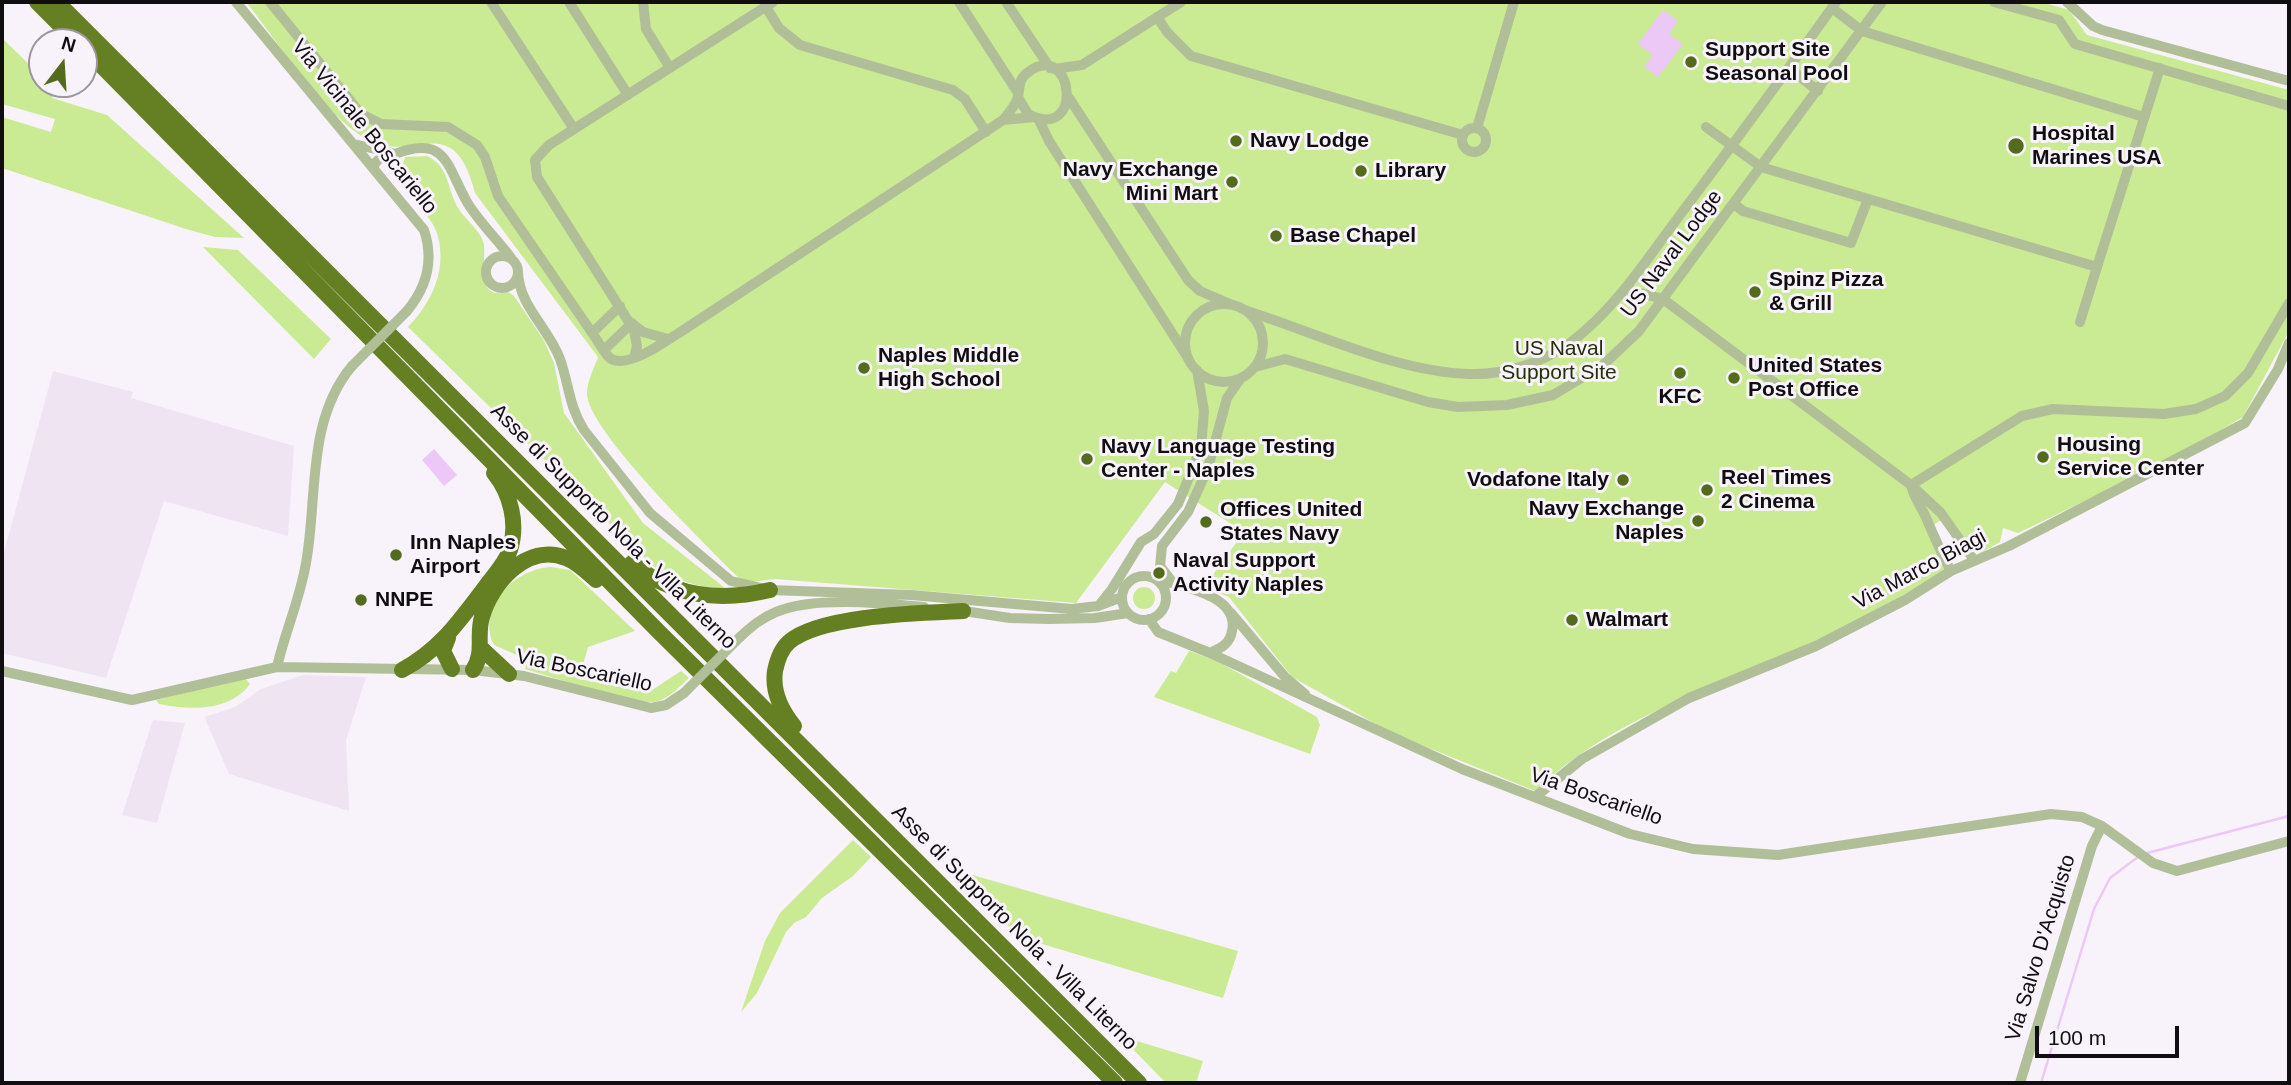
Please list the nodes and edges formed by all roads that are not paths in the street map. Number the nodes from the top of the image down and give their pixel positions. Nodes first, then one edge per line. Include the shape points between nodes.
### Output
1 (37, 2) edge
2 (57, 2) edge
3 (236, 2) edge
4 (270, 2) edge
5 (491, 2) edge
6 (569, 2) edge
7 (643, 2) edge
8 (959, 2) edge
9 (1006, 2) edge
10 (1181, 2) edge
11 (1514, 2) edge
12 (1882, 2) edge
13 (1994, 2) edge
14 (2067, 2) edge
15 (769, 4) edge
16 (1834, 5) edge
17 (1157, 17) junction
18 (64, 28) edge
19 (1862, 31) junction
20 (98, 62) edge
21 (1082, 65) junction
22 (670, 68) junction
23 (1789, 68) junction
24 (2160, 68) junction
25 (1052, 69) junction
26 (2289, 81) edge
27 (1818, 91) junction
28 (1069, 93) junction
29 (628, 95) junction
30 (1018, 95) junction
31 (2289, 106) edge
32 (2144, 117) junction
33 (1036, 118) junction
34 (1003, 120) junction
35 (1706, 127) dead end
36 (1477, 128) junction
37 (574, 129) junction
38 (986, 132) junction
39 (1463, 135) junction
40 (354, 144) junction
41 (1731, 145) junction
42 (396, 153) junction
43 (374, 167) junction
44 (1761, 167) junction
45 (1868, 199) junction
46 (1734, 204) junction
47 (511, 258) junction
48 (2097, 267) junction
49 (518, 272) junction
50 (1625, 289) junction
51 (1663, 299) junction
52 (2289, 303) edge
53 (1230, 304) junction
54 (620, 306) junction
55 (1247, 311) junction
56 (2080, 321) dead end
57 (630, 322) junction
58 (592, 332) junction
59 (668, 339) junction
60 (2289, 343) edge
61 (604, 350) junction
62 (634, 358) junction
63 (1188, 358) junction
64 (1255, 366) junction
65 (1197, 370) junction
66 (1241, 378) junction
67 (456, 424) junction
68 (1912, 485) junction
69 (555, 499) junction
70 (1974, 560) junction
71 (1128, 564) junction
72 (1951, 571) junction
73 (1135, 578) junction
74 (1156, 579) junction
75 (1174, 584) junction
76 (770, 590) junction
77 (1122, 597) junction
78 (1098, 606) junction
79 (963, 611) junction
80 (1230, 612) junction
81 (1128, 613) junction
82 (1149, 619) junction
83 (658, 631) junction
84 (448, 638) junction
85 (481, 648) junction
86 (1210, 653) junction
87 (277, 667) junction
88 (452, 669) junction
89 (402, 670) junction
90 (473, 670) junction
91 (2, 671) edge
92 (509, 674) junction
93 (1318, 705) junction
94 (844, 787) junction
95 (1535, 797) junction
96 (2102, 826) junction
97 (2289, 841) edge
98 (1115, 1083) edge
99 (1139, 1083) edge
100 (2020, 1083) edge

1 - 18 highway
2 - 69 highway, Asse di Supporto Nola - Villa Literno
3 - 40 street, Via Vicinale Boscariello
4 - 58 street via 361,114 380,124 448,127 477,145 498,196
5 - 37 street
6 - 29 street
7 - 22 street via 646,29
8 - 30 street
9 - 25 street
10 - 17 street
11 - 36 street
12 - 19 street, US Naval Lodge
13 - 24 street via 2059,20 2075,44
14 - 26 street via 2102,30
15 - 22 street
15 - 38 street via 779,28 800,45 953,90 965,99
16 - 19 street
16 - 23 street
17 - 21 street
17 - 39 street via 1191,55
19 - 27 street, US Naval Lodge
19 - 32 street
20 - 67 highway, Asse di Supporto Nola - Villa Literno
21 - 25 street
21 - 28 street
22 - 29 street
23 - 27 street
23 - 41 street
24 - 31 street
24 - 32 street
25 - 28 street via 1063,77
25 - 30 street via 1028,73
27 - 44 street, US Naval Lodge
28 - 33 street via 1066,106 1054,116
28 - 53 street via 1188,280 1200,291
29 - 37 street
30 - 33 street via 1023,109
30 - 34 street
32 - 48 street
33 - 34 street
33 - 63 street
34 - 38 street
35 - 41 street
36 - 39 street
36 - 39 street via 1487,138 1480,151 1466,149
37 - 54 street via 538,153 535,169
38 - 59 street
40 - 42 street
40 - 43 street, Via Vicinale Boscariello
41 - 44 street
41 - 50 street
42 - 43 street via 380,158
42 - 47 street via 424,147 447,160 468,203
43 - 87 street, Via Vicinale Boscariello, bridge via 419,221 427,239 429,265 419,295 352,366 330,398 321,425 307,559
44 - 45 street
44 - 46 street, US Naval Lodge
45 - 46 street via 1851,243 1742,211
45 - 48 street
46 - 51 street, US Naval Lodge
47 - 49 street
47 - 49 street via 500,256 491,261 486,270 489,280 506,287
48 - 56 street
49 - 76 street via 523,298 560,359 574,415 614,470 650,513 716,571 731,582
50 - 51 street
50 - 55 street via 1568,344 1507,370 1471,374 1435,370 1362,350
51 - 64 street, US Naval Lodge via 1639,331 1603,365 1553,395 1507,405 1458,407 1429,402 1285,359
51 - 68 street
52 - 68 street via 2248,373 2225,396 2164,414 2053,410 2022,416
53 - 55 street
53 - 63 street via 1198,314 1186,335
54 - 57 street
54 - 58 street
55 - 64 street via 1256,319 1264,343
57 - 59 street via 643,332
57 - 61 street
57 - 62 street via 636,338
58 - 61 street
59 - 62 street
60 - 70 street, Via Marco Biagi via 2245,424
61 - 62 street via 616,361
63 - 65 street
64 - 66 street
65 - 66 street via 1218,381
65 - 71 street via 1204,411 1201,448 1178,504 1154,534 1141,542
66 - 75 street via 1227,398 1208,468 1188,512 1162,547 1160,566
67 - 83 highway, Asse di Supporto Nola - Villa Literno
67 - 84 highway via 499,478 514,522 510,550 501,567
68 - 70 street via 1941,513
68 - 72 street via 1932,539
69 - 76 highway via 665,586 700,596 740,598
69 - 94 highway, Asse di Supporto Nola - Villa Literno
70 - 72 street, Via Marco Biagi
71 - 73 street
71 - 78 street
72 - 95 street, Via Marco Biagi via 1816,646 1689,698 1582,759
73 - 74 street
73 - 77 street via 1127,583
74 - 75 street, Via Boscariello
74 - 82 street via 1165,589 1166,604
75 - 80 street, Via Boscariello via 1217,599
76 - 78 street via 911,595 1072,609
77 - 78 street
77 - 81 street
79 - 81 street, Via Boscariello via 1049,619
79 - 92 street, Via Boscariello, bridge via 885,604 807,605 777,611 759,620 684,693 651,708
79 - 94 highway via 820,626 784,648 774,680 784,713
80 - 86 street via 1234,626 1230,639
80 - 93 street, Via Boscariello via 1285,677
81 - 82 street
82 - 86 street, Via Boscariello via 1158,632
83 - 85 highway via 578,565 565,557 537,556 510,570 485,608 479,631
83 - 98 highway, Asse di Supporto Nola - Villa Literno
84 - 88 highway via 443,651
84 - 89 highway
85 - 90 highway
85 - 92 highway
86 - 93 street, Via Boscariello
87 - 89 street, Via Boscariello
87 - 91 street, Via Boscariello via 132,700
88 - 89 street, Via Boscariello
88 - 90 street, Via Boscariello
90 - 92 street, Via Boscariello
93 - 95 street, Via Boscariello
94 - 99 highway, Asse di Supporto Nola - Villa Literno
95 - 96 street, Via Boscariello via 1643,837 1693,849 1778,855 2051,814 2082,817
96 - 97 street, Via Boscariello via 2153,863 2177,871
96 - 100 street, Via Salvo D'Acquisto

